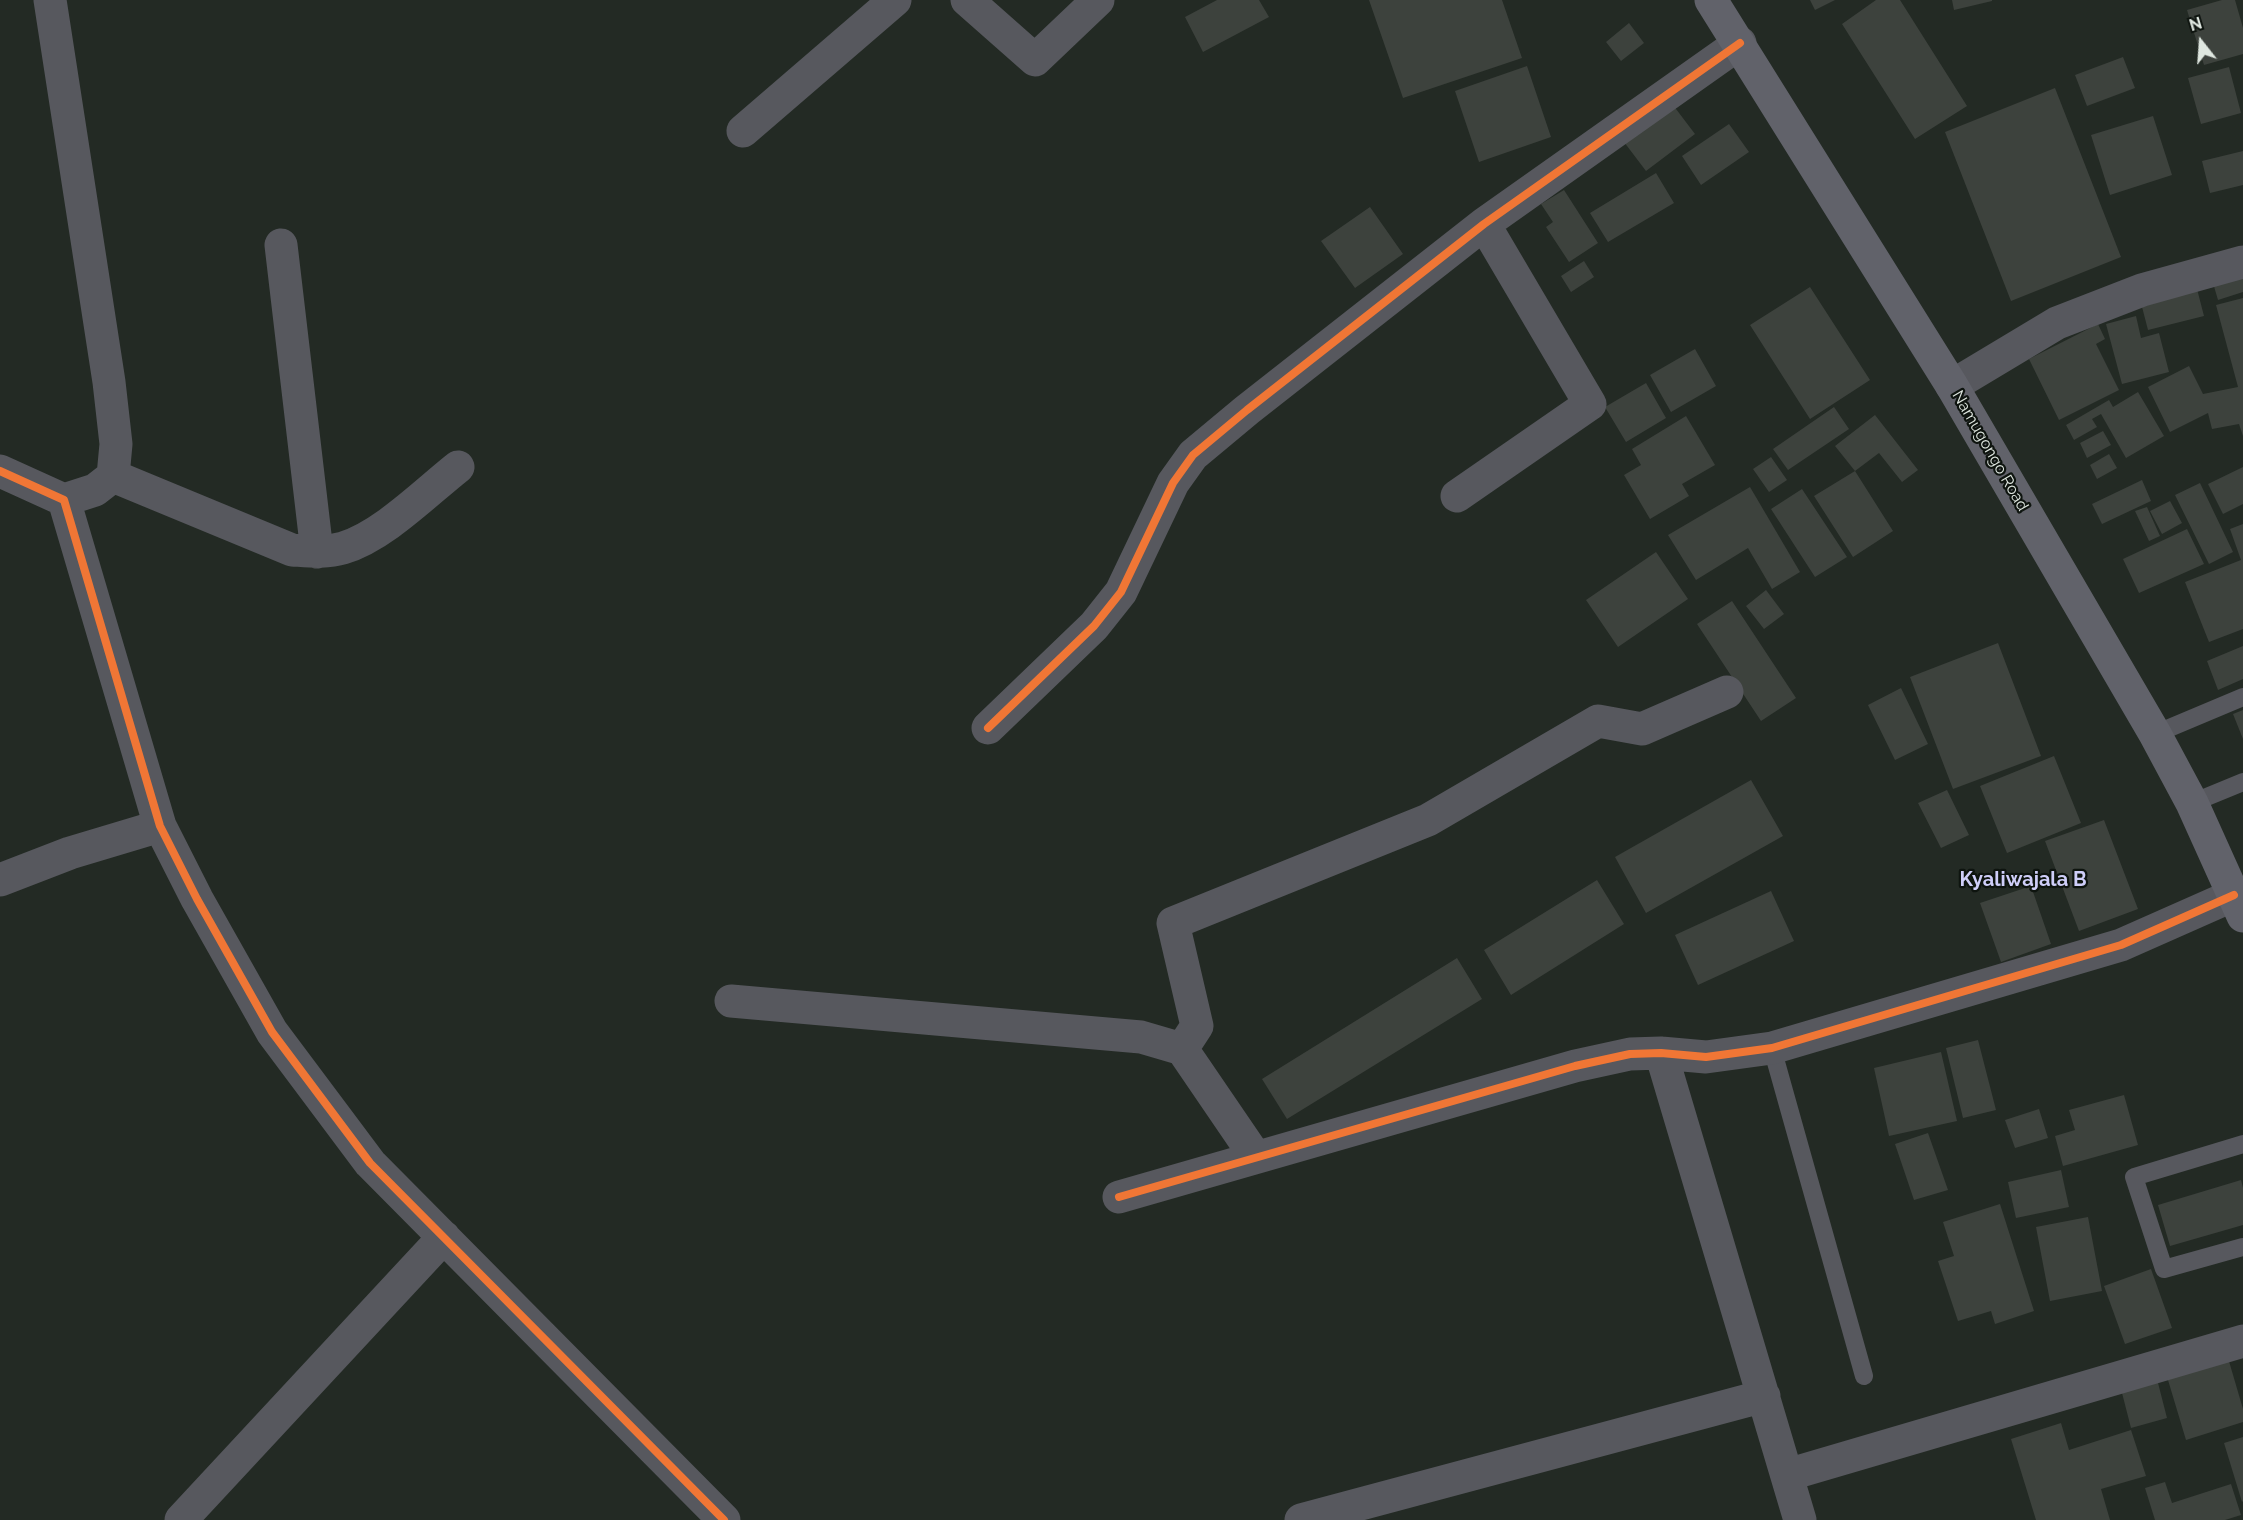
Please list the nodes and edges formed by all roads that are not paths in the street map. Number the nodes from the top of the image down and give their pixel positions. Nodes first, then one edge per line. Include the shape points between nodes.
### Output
1 (50, 0) edge
2 (895, 0) edge
3 (968, 0) edge
4 (1098, 0) edge
5 (1711, 0) edge
6 (1740, 43) junction
7 (743, 132) dead end
8 (1484, 224) junction
9 (281, 245) dead end
10 (2243, 262) edge
11 (1952, 386) junction
12 (458, 467) dead end
13 (0, 471) edge
14 (113, 476) junction
15 (1457, 496) dead end
16 (64, 500) junction
17 (317, 552) junction
18 (1726, 692) dead end
19 (2243, 697) edge
20 (988, 728) dead end
21 (2155, 734) junction
22 (2243, 782) edge
23 (2192, 803) junction
24 (160, 826) junction
25 (0, 880) edge
26 (2238, 905) edge
27 (731, 1001) dead end
28 (1772, 1048) junction
29 (1182, 1049) junction
30 (1661, 1053) junction
31 (2243, 1144) edge
32 (1255, 1156) junction
33 (1119, 1197) dead end
34 (444, 1237) junction
35 (2243, 1247) edge
36 (2243, 1341) edge
37 (1864, 1376) dead end
38 (1764, 1396) junction
39 (1787, 1475) junction
40 (181, 1520) edge
41 (724, 1520) edge
42 (1301, 1520) edge
43 (1800, 1520) edge

1 - 14 street via 109,382 116,444
2 - 7 street
3 - 4 street via 1035,60
5 - 6 main road, Namugongo Road
6 - 8 street
6 - 11 main road, Namugongo Road
8 - 15 street via 1590,404
8 - 20 street via 1193,455 1173,483 1120,592 1094,626
9 - 17 street
10 - 11 street via 2142,290 2057,323
11 - 21 main road, Namugongo Road
12 - 17 street via 373,535 342,548
13 - 16 street
14 - 16 street via 96,490
14 - 17 street via 292,550
16 - 24 street
18 - 29 street via 1642,729 1598,721 1428,820 1173,923 1197,1026
19 - 21 lane
21 - 23 main road, Namugongo Road
22 - 23 lane
23 - 26 main road, Namugongo Road
24 - 25 street via 70,853
24 - 34 street via 272,1032 370,1163
26 - 28 street via 2121,945
27 - 29 street via 1141,1037
28 - 30 street via 1706,1057
28 - 37 lane
29 - 32 street
30 - 32 street via 1630,1054 1575,1066
30 - 38 street
31 - 35 lane via 2134,1177 2164,1269
32 - 33 street
34 - 40 street
34 - 41 street
36 - 39 street
38 - 39 street
38 - 42 street
39 - 43 street

